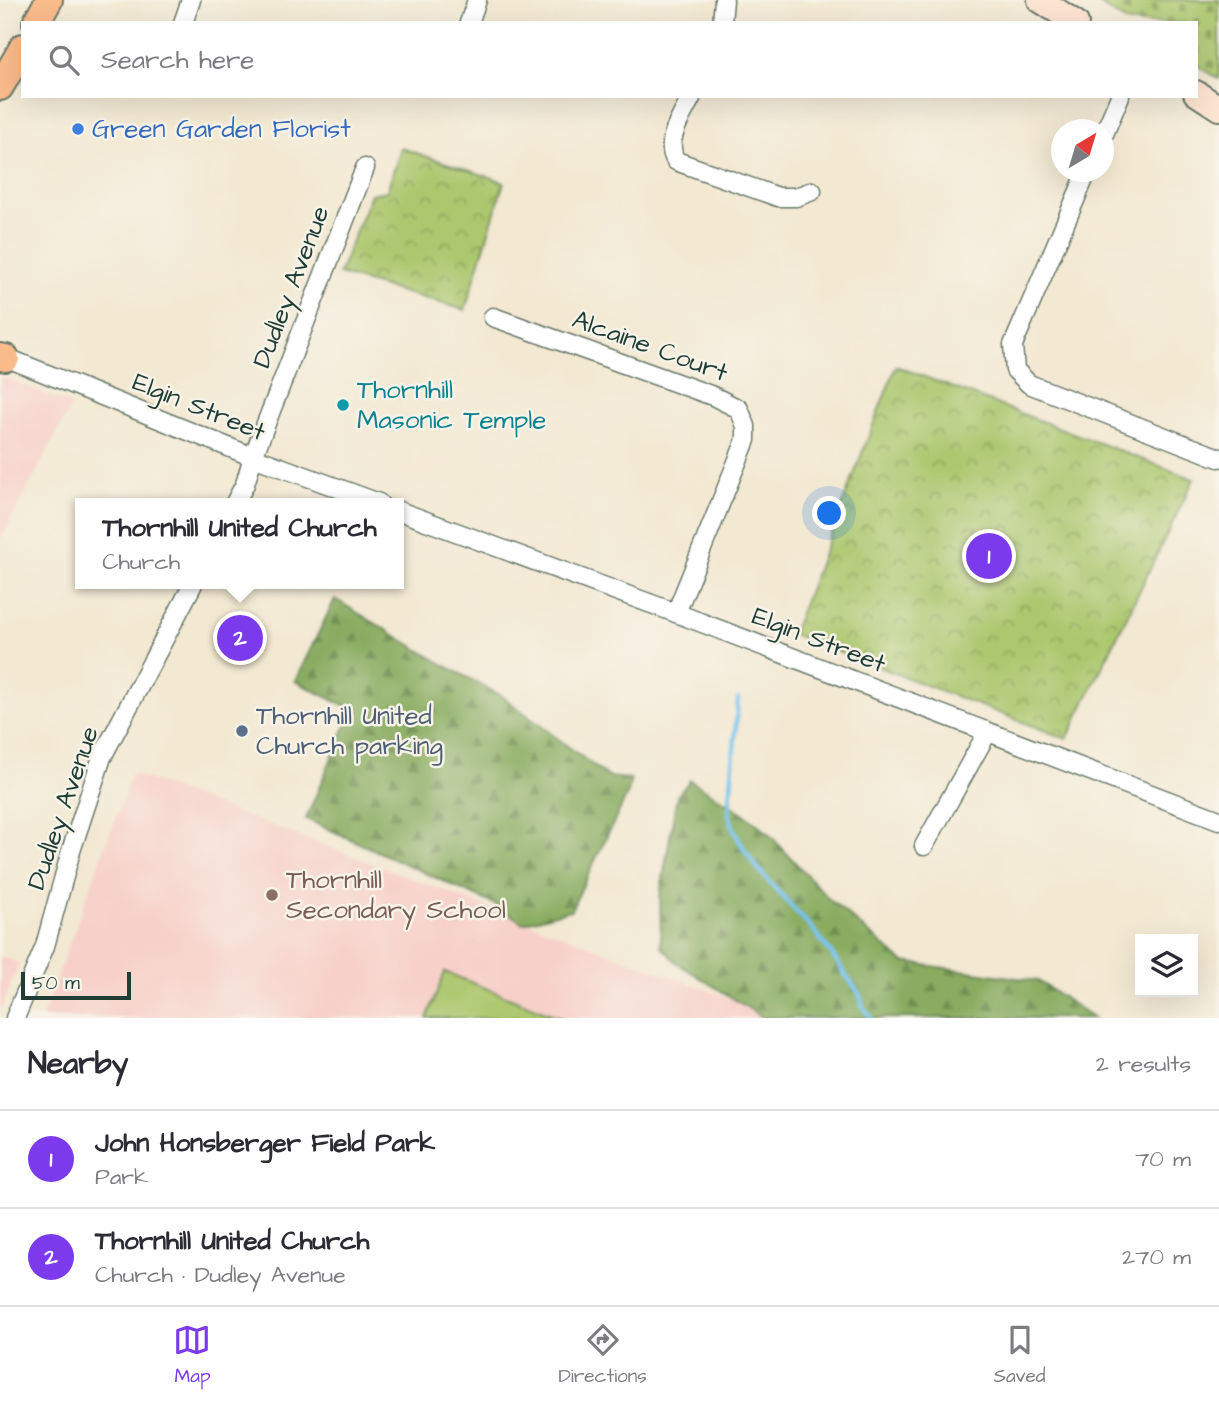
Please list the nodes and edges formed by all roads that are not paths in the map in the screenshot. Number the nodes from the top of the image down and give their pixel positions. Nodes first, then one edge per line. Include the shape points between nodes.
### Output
1 (49, 0) edge
2 (191, 0) edge
3 (477, 0) edge
4 (724, 0) edge
5 (1040, 0) edge
6 (1063, 0) edge
7 (37, 21) edge
8 (184, 21) edge
9 (470, 21) edge
10 (722, 21) edge
11 (1073, 21) edge
12 (1095, 21) edge
13 (21, 50) edge
14 (0, 87) edge
15 (1198, 94) edge
16 (691, 98) edge
17 (1119, 98) edge
18 (1219, 108) edge
19 (1110, 119) edge
20 (365, 168) dead end
21 (1083, 182) edge
22 (812, 191) dead end
23 (494, 317) dead end
24 (2, 357) edge
25 (253, 457) junction
26 (1219, 458) edge
27 (238, 498) edge
28 (365, 498) edge
29 (404, 513) edge
30 (190, 589) edge
31 (676, 613) junction
32 (987, 733) junction
33 (1219, 820) edge
34 (924, 846) dead end
35 (15, 1018) edge

1 - 7 main road
2 - 8 street
3 - 9 street
4 - 10 street
5 - 11 main road
6 - 12 main road
13 - 14 main road
15 - 18 main road
16 - 22 street via 670,143 676,161 778,197
17 - 19 street
20 - 25 street, Dudley Avenue
21 - 26 street via 1013,345 1015,370 1029,384
23 - 31 street, Alcaine Court via 739,409 746,440
24 - 25 street, Elgin Street
25 - 27 street, Dudley Avenue
25 - 28 street, Elgin Street
29 - 31 street, Elgin Street
30 - 35 street, Dudley Avenue via 102,757 45,946
31 - 32 street, Elgin Street
32 - 33 street, Elgin Street
32 - 34 street

